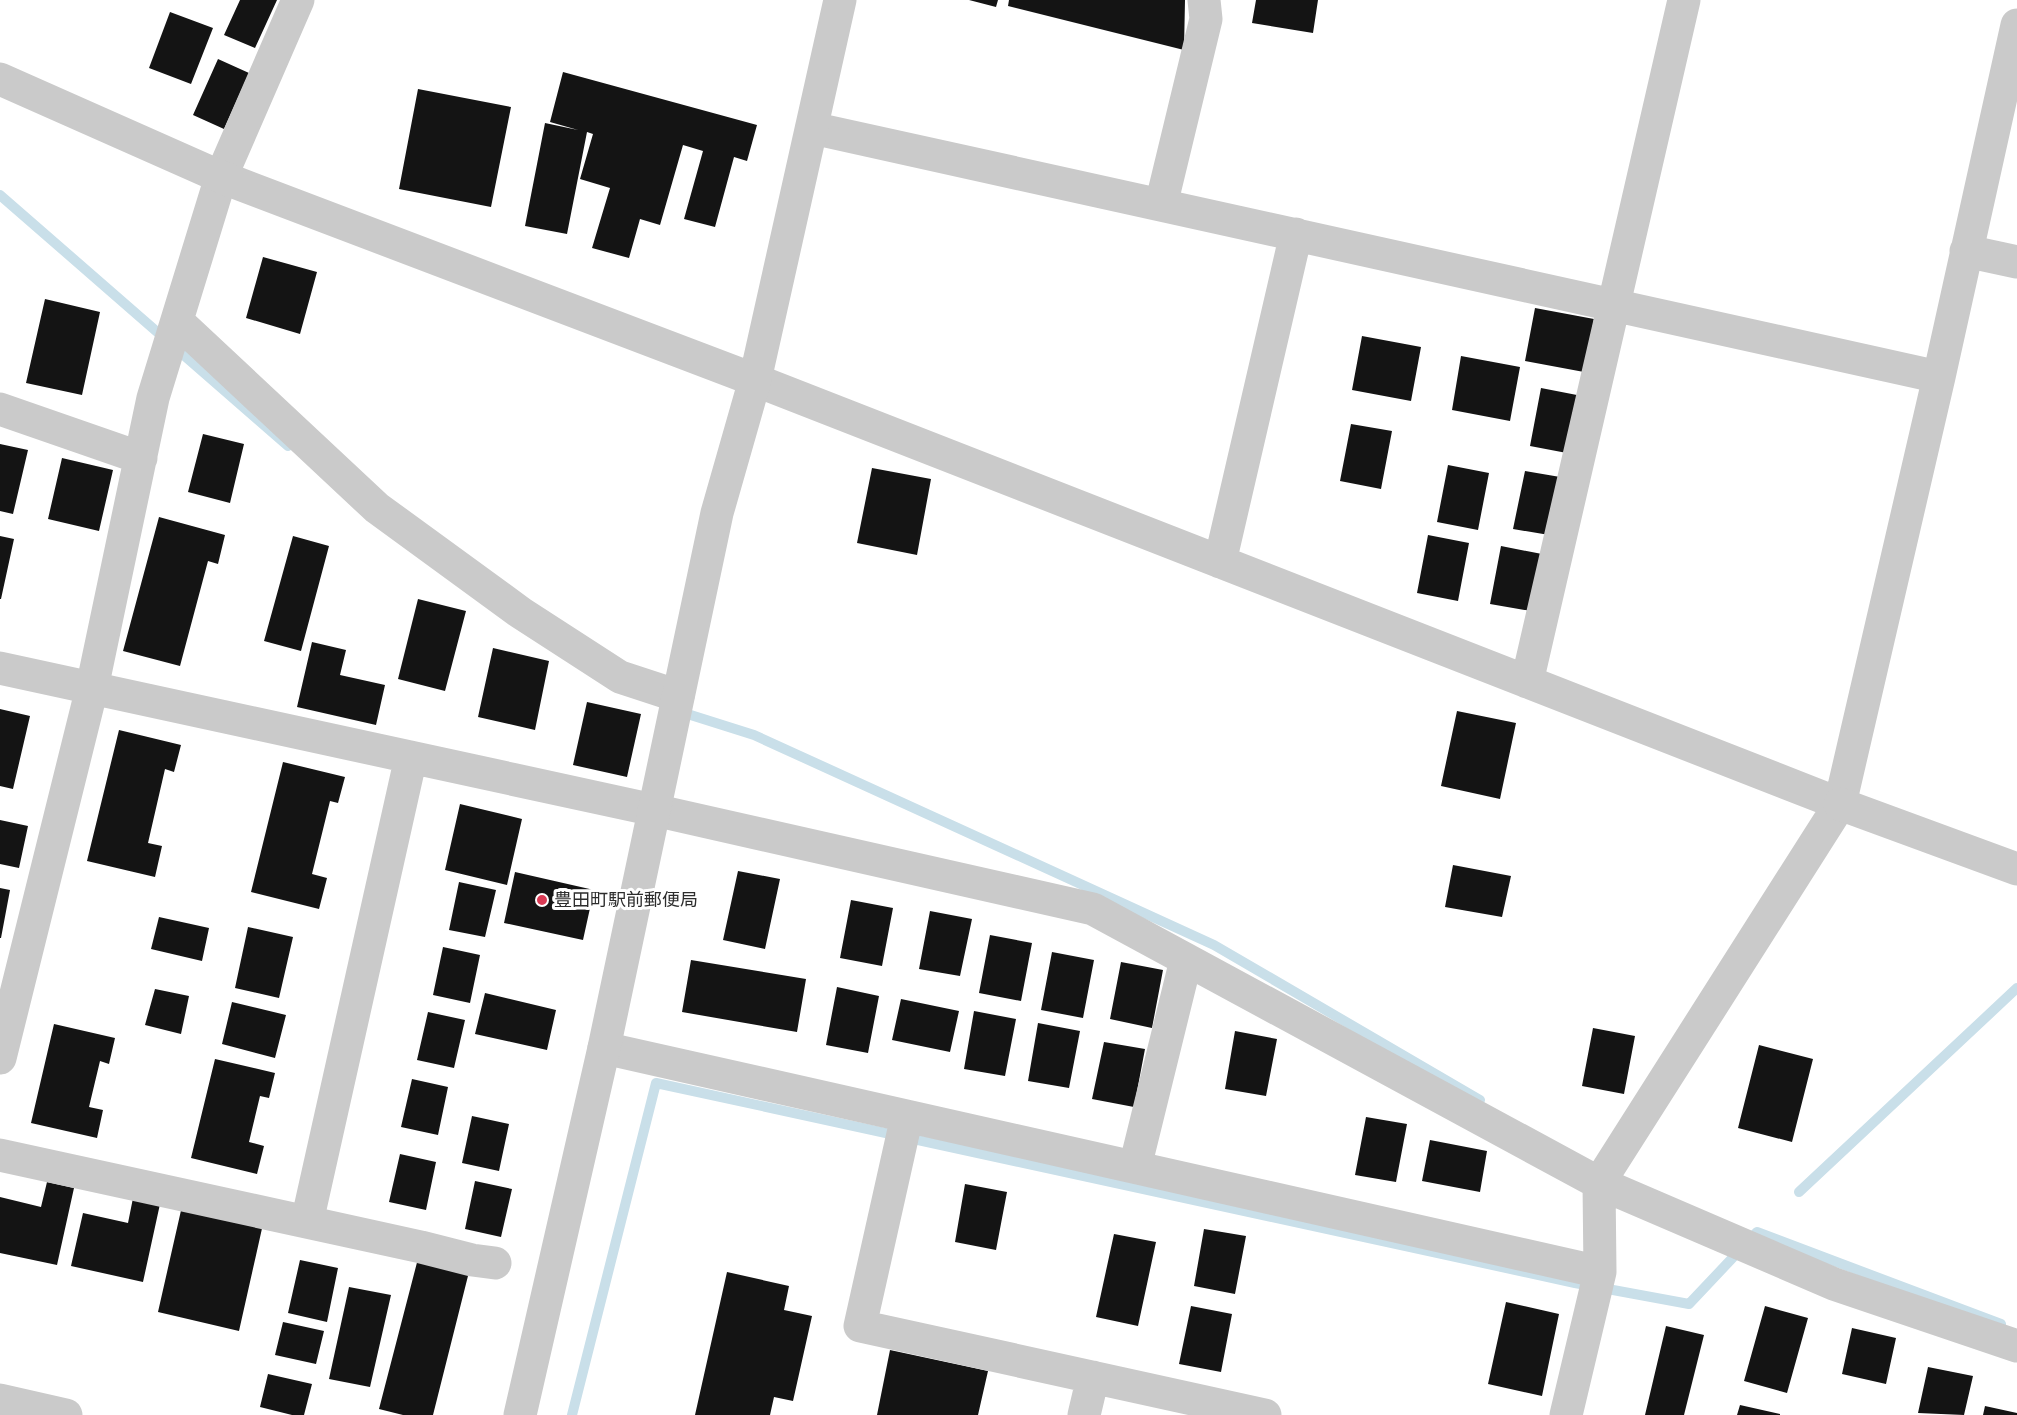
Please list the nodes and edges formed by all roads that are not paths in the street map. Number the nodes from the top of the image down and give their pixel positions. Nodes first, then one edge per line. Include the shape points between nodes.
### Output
1 (298, 0) edge
2 (840, 0) edge
3 (1204, 0) edge
4 (1684, 0) edge
5 (2017, 25) edge
6 (0, 79) edge
7 (812, 128) junction
8 (221, 177) junction
9 (1161, 205) junction
10 (1296, 234) junction
11 (1966, 251) junction
12 (2017, 262) edge
13 (1614, 307) junction
14 (177, 321) junction
15 (1940, 377) junction
16 (755, 380) junction
17 (0, 409) edge
18 (141, 458) junction
19 (1220, 562) junction
20 (0, 668) edge
21 (1527, 682) junction
22 (92, 688) junction
23 (678, 696) junction
24 (411, 757) junction
25 (1840, 804) junction
26 (654, 810) junction
27 (2017, 869) edge
28 (1186, 960) junction
29 (604, 1048) junction
30 (0, 1058) edge
31 (907, 1116) junction
32 (0, 1155) edge
33 (1135, 1167) junction
34 (1599, 1183) junction
35 (307, 1222) junction
36 (495, 1263) dead end
37 (1600, 1272) junction
38 (2017, 1346) edge
39 (1093, 1377) junction
40 (0, 1400) edge
41 (66, 1415) edge
42 (520, 1415) edge
43 (1084, 1415) edge
44 (1265, 1415) edge
45 (1566, 1415) edge

1 - 8 street
2 - 7 street
3 - 9 street via 1206,19
4 - 13 street
5 - 11 street
6 - 8 street
7 - 9 street
7 - 16 street
8 - 14 street
8 - 16 street
9 - 10 street
10 - 13 street
10 - 19 street
11 - 12 street
11 - 15 street
13 - 15 street
13 - 21 street
14 - 18 street via 153,398
14 - 23 street via 376,508 521,613 620,677
15 - 25 street
16 - 19 street
16 - 23 street via 717,513
17 - 18 street
18 - 22 street
19 - 21 street
20 - 22 street
21 - 25 street
22 - 24 street
22 - 30 street
23 - 26 street
24 - 26 street
24 - 35 street
25 - 27 street
25 - 34 street
26 - 28 street via 1093,909
26 - 29 street
28 - 33 street
28 - 34 street
29 - 31 street
29 - 42 street
31 - 33 street
31 - 39 street via 860,1326
32 - 35 street
33 - 37 street
34 - 37 street
34 - 38 street via 1834,1284
35 - 36 street
37 - 45 street
39 - 43 street
39 - 44 street
40 - 41 street

